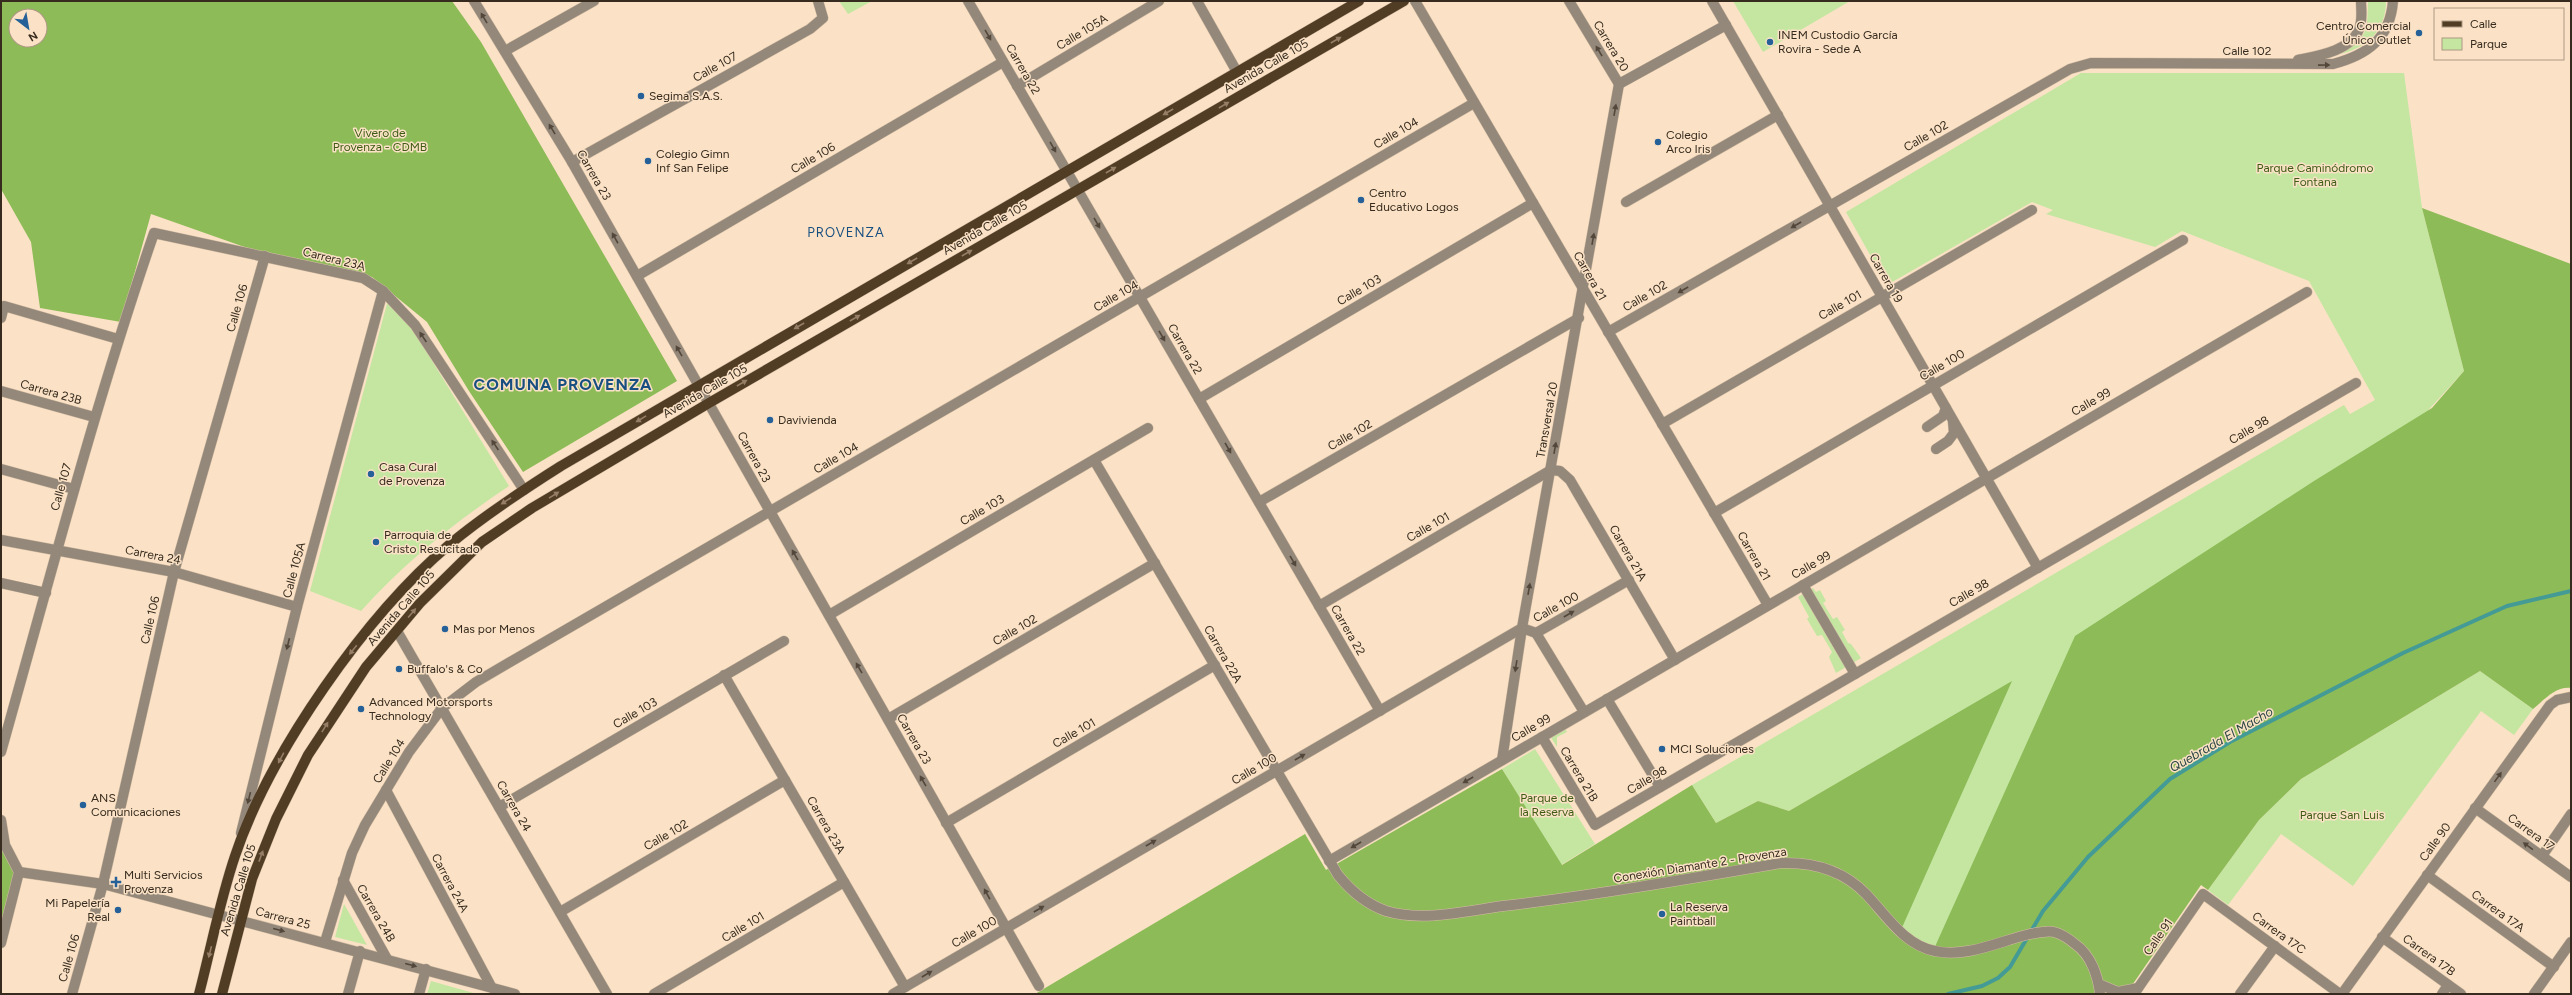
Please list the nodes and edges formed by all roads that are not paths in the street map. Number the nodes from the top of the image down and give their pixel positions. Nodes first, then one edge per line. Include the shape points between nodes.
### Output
1 (474, 1) edge
2 (594, 1) edge
3 (818, 1) edge
4 (1159, 1) edge
5 (1197, 1) edge
6 (1359, 1) edge
7 (1404, 1) edge
8 (1414, 1) edge
9 (1569, 1) edge
10 (1712, 1) edge
11 (2361, 1) edge
12 (2393, 1) edge
13 (970, 2) edge
14 (1726, 25) junction
15 (505, 52) junction
16 (1003, 62) junction
17 (2285, 63) junction
18 (1237, 72) junction
19 (1619, 84) junction
20 (1017, 86) junction
21 (1474, 103) junction
22 (1778, 116) junction
23 (572, 162) junction
24 (1066, 171) junction
25 (1078, 190) junction
26 (1626, 202) dead end
27 (1533, 203) junction
28 (1830, 206) junction
29 (2032, 210) dead end
30 (154, 233) joint
31 (2184, 240) dead end
32 (265, 256) junction
33 (637, 276) junction
34 (384, 291) junction
35 (1584, 291) junction
36 (2307, 292) dead end
37 (1882, 296) junction
38 (1140, 297) junction
39 (1, 318) edge
40 (1579, 318) junction
41 (1608, 332) junction
42 (118, 339) junction
43 (2356, 383) dead end
44 (698, 385) junction
45 (1933, 386) junction
46 (1, 391) edge
47 (1199, 399) junction
48 (708, 403) junction
49 (1946, 408) junction
50 (94, 417) junction
51 (1953, 420) junction
52 (1662, 424) junction
53 (1927, 427) dead end
54 (1148, 428) dead end
55 (1936, 449) dead end
56 (1094, 460) junction
57 (1, 469) edge
58 (1551, 470) junction
59 (1987, 478) junction
60 (74, 489) junction
61 (524, 490) junction
62 (1259, 502) junction
63 (770, 511) junction
64 (1714, 513) junction
65 (1, 540) edge
66 (56, 550) junction
67 (1155, 563) junction
68 (2038, 568) junction
69 (174, 572) junction
70 (1629, 580) junction
71 (1, 583) edge
72 (1803, 585) junction
73 (46, 593) junction
74 (297, 606) junction
75 (1319, 606) junction
76 (1768, 606) junction
77 (828, 615) junction
78 (1522, 628) junction
79 (397, 631) junction
80 (1536, 633) junction
81 (784, 641) dead end
82 (1675, 660) junction
83 (1215, 666) junction
84 (1855, 674) junction
85 (724, 676) junction
86 (2571, 697) edge
87 (1607, 699) junction
88 (442, 708) junction
89 (1380, 711) junction
90 (1584, 712) junction
91 (888, 719) junction
92 (1542, 737) junction
93 (1, 752) edge
94 (1502, 760) junction
95 (1276, 771) junction
96 (785, 780) junction
97 (1660, 787) junction
98 (386, 790) junction
99 (499, 807) junction
100 (2475, 808) junction
101 (2571, 814) edge
102 (1, 820) edge
103 (946, 822) junction
104 (1595, 825) joint
105 (235, 856) junction
106 (2542, 856) junction
107 (1329, 861) junction
108 (19, 872) junction
109 (2427, 875) junction
110 (2571, 877) edge
111 (343, 880) junction
112 (844, 882) junction
113 (103, 884) junction
114 (2203, 894) joint
115 (560, 912) junction
116 (220, 915) junction
117 (241, 920) junction
118 (1006, 928) junction
119 (2382, 937) junction
120 (324, 942) junction
121 (2571, 942) edge
122 (1, 943) edge
123 (2275, 946) junction
124 (360, 951) junction
125 (387, 959) junction
126 (2554, 967) junction
127 (426, 969) junction
128 (2448, 985) junction
129 (1039, 986) dead end
130 (905, 987) junction
131 (492, 988) junction
132 (2100, 989) edge
133 (2136, 991) edge
134 (72, 994) edge
135 (199, 994) edge
136 (222, 994) edge
137 (348, 994) edge
138 (419, 994) edge
139 (515, 994) edge
140 (608, 994) edge
141 (654, 994) edge
142 (893, 994) edge
143 (2240, 994) edge
144 (2341, 994) edge
145 (2442, 994) edge
146 (2461, 994) edge
147 (2534, 994) edge

15 -> 1 street, Carrera 23
2 - 15 street
3 - 23 street, Calle 107 via 823,13 820,22 810,29
4 - 20 street, Calle 105A
5 - 18 street
6 - 18 main road, Avenida Calle 105
25 -> 7 main road, Avenida Calle 105
8 - 21 street, Carrera 21
19 -> 9 street, Carrera 20
10 - 14 street, Carrera 19
11 - 17 street via 2359,30 2348,43 2322,54
17 -> 12 street via 2334,64 2363,54 2381,35 2390,19
13 -> 16 street, Carrera 22
14 - 19 street
14 - 22 street, Carrera 19
23 -> 15 street, Carrera 23
16 - 20 street, Carrera 22
16 - 33 street, Calle 106
17 - 28 street, Calle 102 via 2090,63 2076,66
18 -> 24 main road, Avenida Calle 105
35 -> 19 street, Transversal 20
20 -> 24 street, Carrera 22
21 - 27 street, Carrera 21
21 - 38 street, Calle 104
22 - 26 street
22 - 28 street, Carrera 19
33 -> 23 street, Carrera 23
24 - 25 street, Carrera 22
24 -> 44 main road, Avenida Calle 105
25 -> 38 street, Carrera 22
48 -> 25 main road, Avenida Calle 105
27 - 35 street, Carrera 21
27 - 47 street, Calle 103
28 - 37 street, Carrera 19
28 -> 41 street, Calle 102
29 - 37 street, Calle 101
30 - 32 street, Carrera 23A
30 - 42 street, Calle 107
31 - 45 street, Calle 100
32 - 34 street, Carrera 23A via 363,278
32 - 69 street, Calle 106
44 -> 33 street, Carrera 23
61 -> 34 street, Carrera 23A via 415,325
34 - 74 street, Calle 105A
35 - 40 street, Transversal 20
35 - 41 street, Carrera 21
36 - 59 street, Calle 99
37 - 45 street, Carrera 19
37 - 52 street, Calle 101
38 -> 47 street, Carrera 22
38 - 63 street, Calle 104
39 - 42 street via 4,306
58 -> 40 street, Transversal 20
40 - 62 street, Calle 102
41 - 52 street, Carrera 21
42 - 50 street, Calle 107
43 - 68 street, Calle 98
44 - 48 street, Carrera 23
44 -> 61 main road, Avenida Calle 105
45 - 49 street, Carrera 19
45 - 64 street, Calle 100
46 - 50 street, Carrera 23B
47 -> 62 street, Carrera 22
48 - 63 street, Carrera 23
79 -> 48 main road, Avenida Calle 105 via 444,578 496,532
49 - 51 street, Carrera 19
49 - 53 street via 1943,416
50 - 60 street, Calle 107
51 - 55 street via 1954,433
51 - 59 street, Carrera 19
52 - 64 street, Carrera 21
54 - 56 street, Calle 103
56 - 67 street, Carrera 22A
56 - 77 street, Calle 103
57 - 60 street
58 - 70 street, Carrera 21A via 1560,471 1570,480
58 - 75 street, Calle 101
78 -> 58 street, Transversal 20
59 - 68 street, Carrera 19
59 - 72 street, Calle 99
60 - 66 street, Calle 107
61 -> 105 main road, Avenida Calle 105 via 448,545 396,599 350,654 285,750 253,812
62 -> 75 street, Carrera 22
77 -> 63 street, Carrera 23
63 - 88 street, Calle 104 via 476,682
64 - 76 street, Carrera 21
65 - 66 street, Carrera 24
66 - 69 street, Carrera 24
66 - 73 street, Calle 107
67 - 83 street, Carrera 22A
67 - 91 street, Calle 102
68 - 84 street, Calle 98
69 - 74 street, Carrera 24
69 - 113 street, Calle 106
80 -> 70 street, Calle 100
70 - 82 street, Carrera 21A
71 - 73 street
72 - 76 street, Calle 99
72 - 84 street
73 - 93 street, Calle 107
74 -> 105 street, Calle 105A
75 - 89 street, Carrera 22
76 - 82 street, Calle 99
91 -> 77 street, Carrera 23
78 - 80 street, Calle 100
78 - 89 street, Calle 100
78 -> 94 street, Transversal 20
79 - 88 street, Carrera 24
117 -> 79 main road, Avenida Calle 105 via 252,879 266,842 298,772 345,697
80 - 90 street
81 - 85 street, Calle 103
82 - 87 street, Calle 99
83 - 95 street, Carrera 22A
83 - 103 street, Calle 101
84 - 97 street, Calle 98
85 - 96 street, Carrera 23A
85 - 99 street, Calle 103
100 -> 86 street, Calle 90 via 2550,705 2557,700
87 - 90 street, Calle 99
87 - 97 street
88 - 98 street, Calle 104 via 409,752
88 - 99 street, Carrera 24
95 -> 89 street, Calle 100
90 - 92 street, Calle 99
103 -> 91 street, Carrera 23
92 - 94 street, Calle 99
92 - 104 street, Carrera 21B
94 -> 107 street, Calle 99
95 - 107 street, Carrera 22A
118 -> 95 street, Calle 100
96 - 112 street, Carrera 23A
96 - 115 street, Calle 102
97 - 104 street, Calle 98
98 - 111 street, Calle 104 via 365,825
98 - 131 street, Carrera 24A
99 - 115 street, Carrera 24
106 -> 100 street, Carrera 17
100 - 109 street, Calle 90
101 - 106 street
102 - 108 street via 5,845
118 -> 103 street, Carrera 23
105 - 116 main road, Avenida Calle 105
106 - 110 street, Carrera 17
107 - 132 street, Conexión Diamante 2 - Provenza via 1347,886 1373,905 1399,914 1422,915 1593,895 1798,862 1829,869 1855,884 1900,932 1934,951 1966,951 2040,932 2054,932 2066,937 2081,948 2092,964
108 - 113 street, Carrera 25
108 - 122 street
109 - 119 street, Calle 90
109 - 126 street, Carrera 17A
111 - 120 street, Calle 104
111 - 125 street, Carrera 24B
112 - 130 street, Carrera 23A
112 - 141 street, Calle 101
113 - 116 street, Carrera 25
113 - 134 street, Calle 106
114 - 123 street, Carrera 17C
114 - 133 street, Calle 91
115 - 140 street, Carrera 24
116 - 117 street, Carrera 25
116 -> 135 main road, Avenida Calle 105
117 -> 120 street, Carrera 25
117 - 136 main road, Avenida Calle 105
118 - 129 street, Carrera 23
130 -> 118 street, Calle 100
119 - 128 street, Carrera 17B
119 - 144 street, Calle 90
120 - 124 street, Carrera 25
121 - 126 street
123 - 143 street
123 - 144 street, Carrera 17C
124 - 125 street, Carrera 25
124 - 137 street
125 -> 127 street, Carrera 25
126 - 147 street
127 - 131 street, Carrera 25
127 - 138 street
128 - 145 street
128 - 146 street, Carrera 17B
130 - 142 street, Calle 100
131 - 139 street, Carrera 25
132 - 133 street

